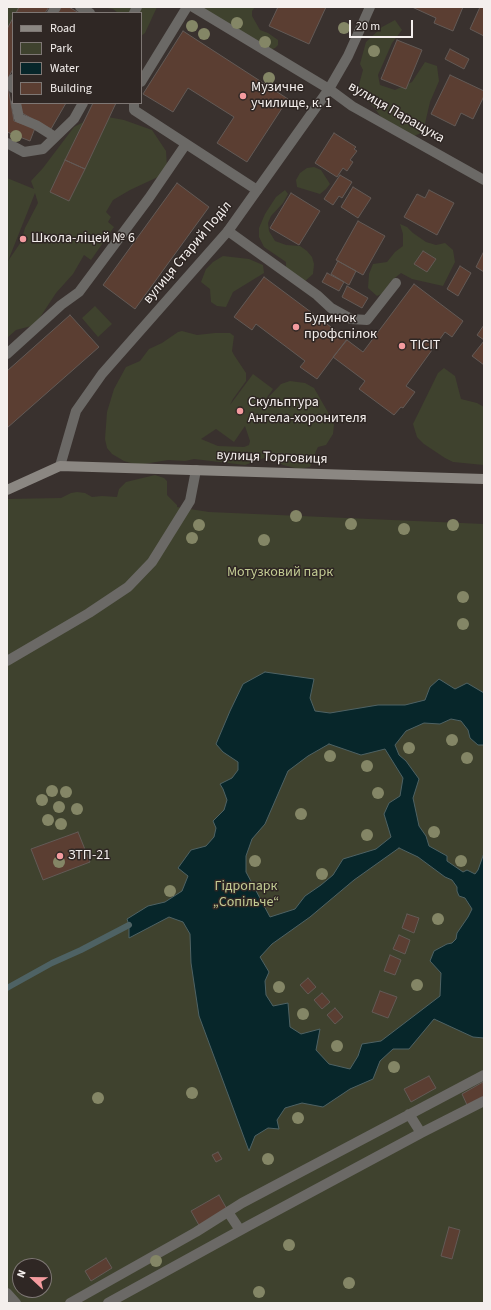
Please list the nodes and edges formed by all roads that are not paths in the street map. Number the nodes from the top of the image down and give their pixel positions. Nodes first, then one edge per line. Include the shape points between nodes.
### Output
1 (187, 7) edge
2 (193, 7) edge
3 (370, 7) edge
4 (142, 80) edge
5 (328, 88) junction
6 (16, 104) edge
7 (82, 104) edge
8 (134, 104) edge
9 (56, 137) junction
10 (7, 143) edge
11 (186, 144) junction
12 (484, 180) edge
13 (257, 190) junction
14 (228, 231) junction
15 (396, 283) dead end
16 (7, 354) edge
17 (60, 466) junction
18 (196, 470) junction
19 (484, 479) edge
20 (7, 490) edge
21 (7, 661) edge
22 (484, 1075) edge
23 (484, 1101) edge
24 (409, 1114) junction
25 (421, 1133) junction
26 (228, 1212) junction
27 (240, 1230) junction
28 (7, 1293) edge
29 (16, 1303) edge
30 (70, 1303) edge
31 (108, 1303) edge

1 - 4 street
2 - 5 street, вулиця Паращука
3 - 5 street, вулиця Старий Поділ via 348,56
5 - 12 street, вулиця Паращука via 352,106
5 - 13 street, вулиця Старий Поділ
6 - 9 street via 19,118
7 - 9 street via 74,119
8 - 11 street via 134,110
9 - 10 street via 43,149 24,152
11 - 13 street
11 - 16 street via 79,292
13 - 14 street, вулиця Старий Поділ
14 - 15 street via 317,295 331,308 351,320 367,320
14 - 17 street, вулиця Старий Поділ via 102,374 76,411
17 - 18 main road, вулиця Торговиця
17 - 20 main road
18 - 19 main road, вулиця Торговиця
18 - 21 street via 190,501 152,562 128,587
22 - 24 street
23 - 25 street
24 - 25 street
24 - 26 street
25 - 27 street
26 - 27 street
26 - 30 street
27 - 31 street
28 - 29 street

